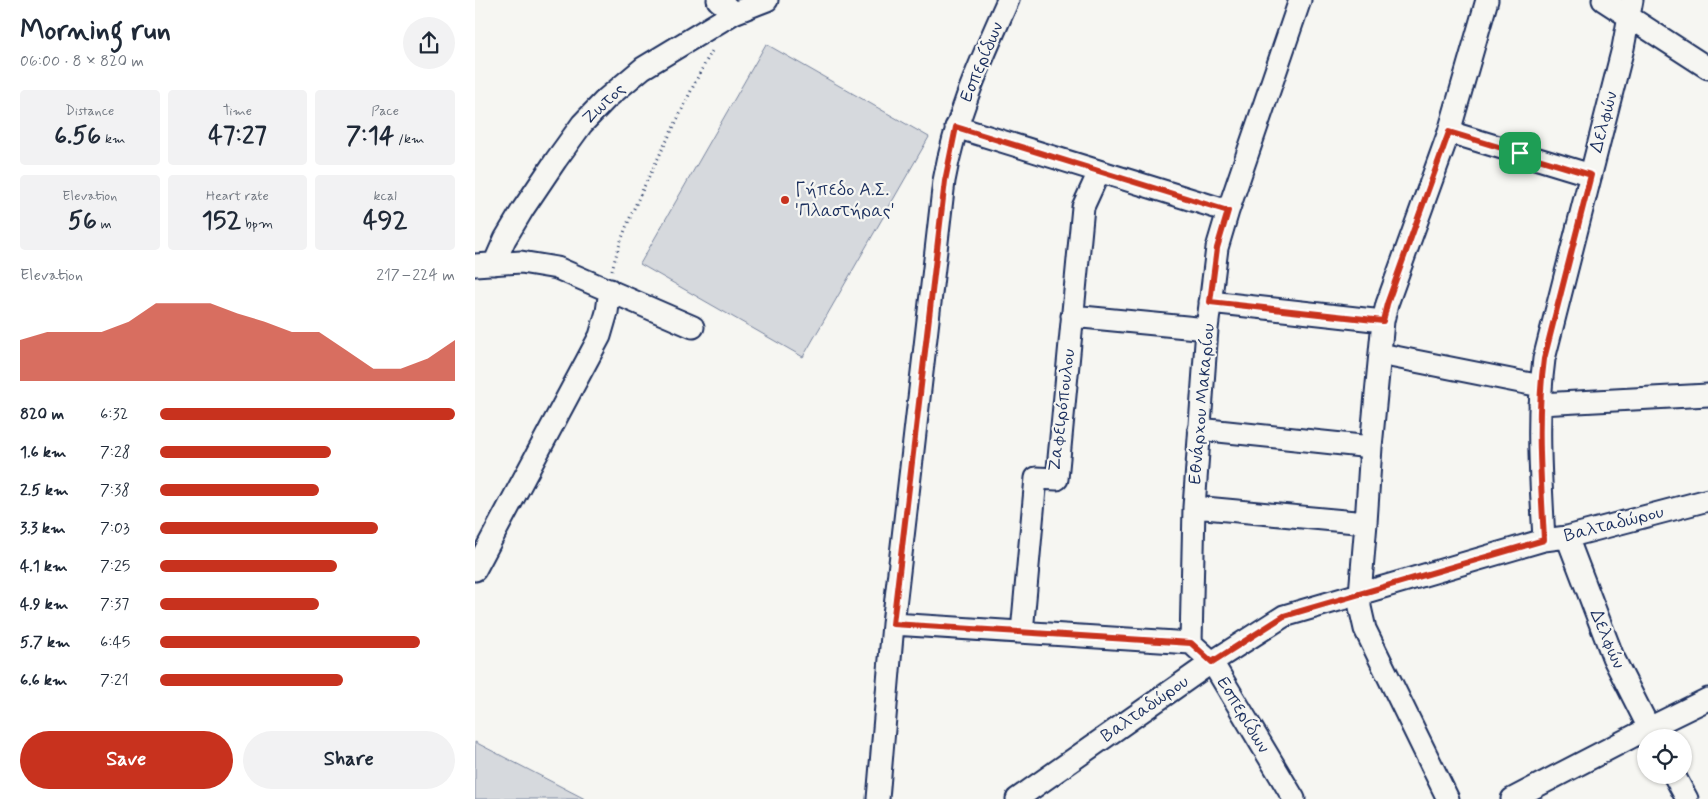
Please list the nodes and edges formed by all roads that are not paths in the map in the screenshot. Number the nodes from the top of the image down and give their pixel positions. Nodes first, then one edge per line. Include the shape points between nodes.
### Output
1 (767, 0) edge
2 (1008, 0) edge
3 (1301, 0) edge
4 (1487, 0) edge
5 (1603, 0) edge
6 (726, 7) edge
7 (1630, 8) edge
8 (1708, 68) edge
9 (956, 127) junction
10 (1449, 132) junction
11 (1099, 172) junction
12 (1591, 175) junction
13 (1228, 211) junction
14 (485, 265) edge
15 (610, 290) junction
16 (1210, 302) junction
17 (1072, 316) junction
18 (1383, 321) junction
19 (693, 327) dead end
20 (1207, 329) junction
21 (1380, 354) junction
22 (1540, 395) junction
23 (1708, 395) edge
24 (1199, 429) junction
25 (1371, 447) junction
26 (1708, 500) edge
27 (1194, 507) junction
28 (1366, 523) junction
29 (1567, 537) junction
30 (1544, 540) junction
31 (475, 570) edge
32 (1360, 594) junction
33 (893, 624) junction
34 (1022, 632) junction
35 (1191, 643) junction
36 (1212, 662) junction
37 (1708, 699) edge
38 (1649, 729) edge
39 (1658, 729) edge
40 (1637, 740) edge
41 (1679, 784) edge
42 (878, 799) edge
43 (1017, 799) edge
44 (1293, 799) edge
45 (1448, 799) edge
46 (1512, 799) edge
47 (1687, 799) edge

1 - 6 street, Ζωτος
2 - 9 street, Εσπερίδων
3 - 13 street, Εθνάρχου Μακαρίου
4 - 10 street
5 - 7 street
6 - 14 street, Ζωτος via 643,68 582,124
7 - 8 street
7 - 12 street, Δελφών
9 - 11 street
9 - 33 street, Εσπερίδων via 945,181
10 - 12 street
10 - 18 street
11 - 13 street
11 - 17 street, Ζαφειρόπουλου via 1083,207
12 - 22 street, Δελφών via 1544,359
13 - 16 street, Εθνάρχου Μακαρίου via 1217,248
14 - 15 street via 539,264
15 - 19 street
15 - 31 street via 600,336
16 - 18 street
16 - 20 street, Εθνάρχου Μακαρίου
17 - 20 street
17 - 34 street, Ζαφειρόπουλου via 1057,479 1036,478
18 - 21 street
20 - 24 street, Εθνάρχου Μακαρίου
21 - 22 street
21 - 25 street
22 - 23 street
22 - 30 street, Δελφών
24 - 25 street
24 - 27 street, Εθνάρχου Μακαρίου
25 - 28 street
26 - 29 street, Βαλταδώρου
27 - 28 street
27 - 35 street, Εθνάρχου Μακαρίου
28 - 32 street
29 - 30 street, Βαλταδώρου
29 - 38 street, Δελφών via 1613,657
30 - 32 street, Βαλταδώρου
32 - 36 street, Βαλταδώρου via 1284,616
32 - 45 street via 1365,629
33 - 34 street
33 - 42 street, Εσπερίδων
34 - 35 street
35 - 36 street, Εσπερίδων
36 - 43 street, Βαλταδώρου
36 - 44 street, Εσπερίδων
37 - 39 street
40 - 46 street
41 - 47 street

